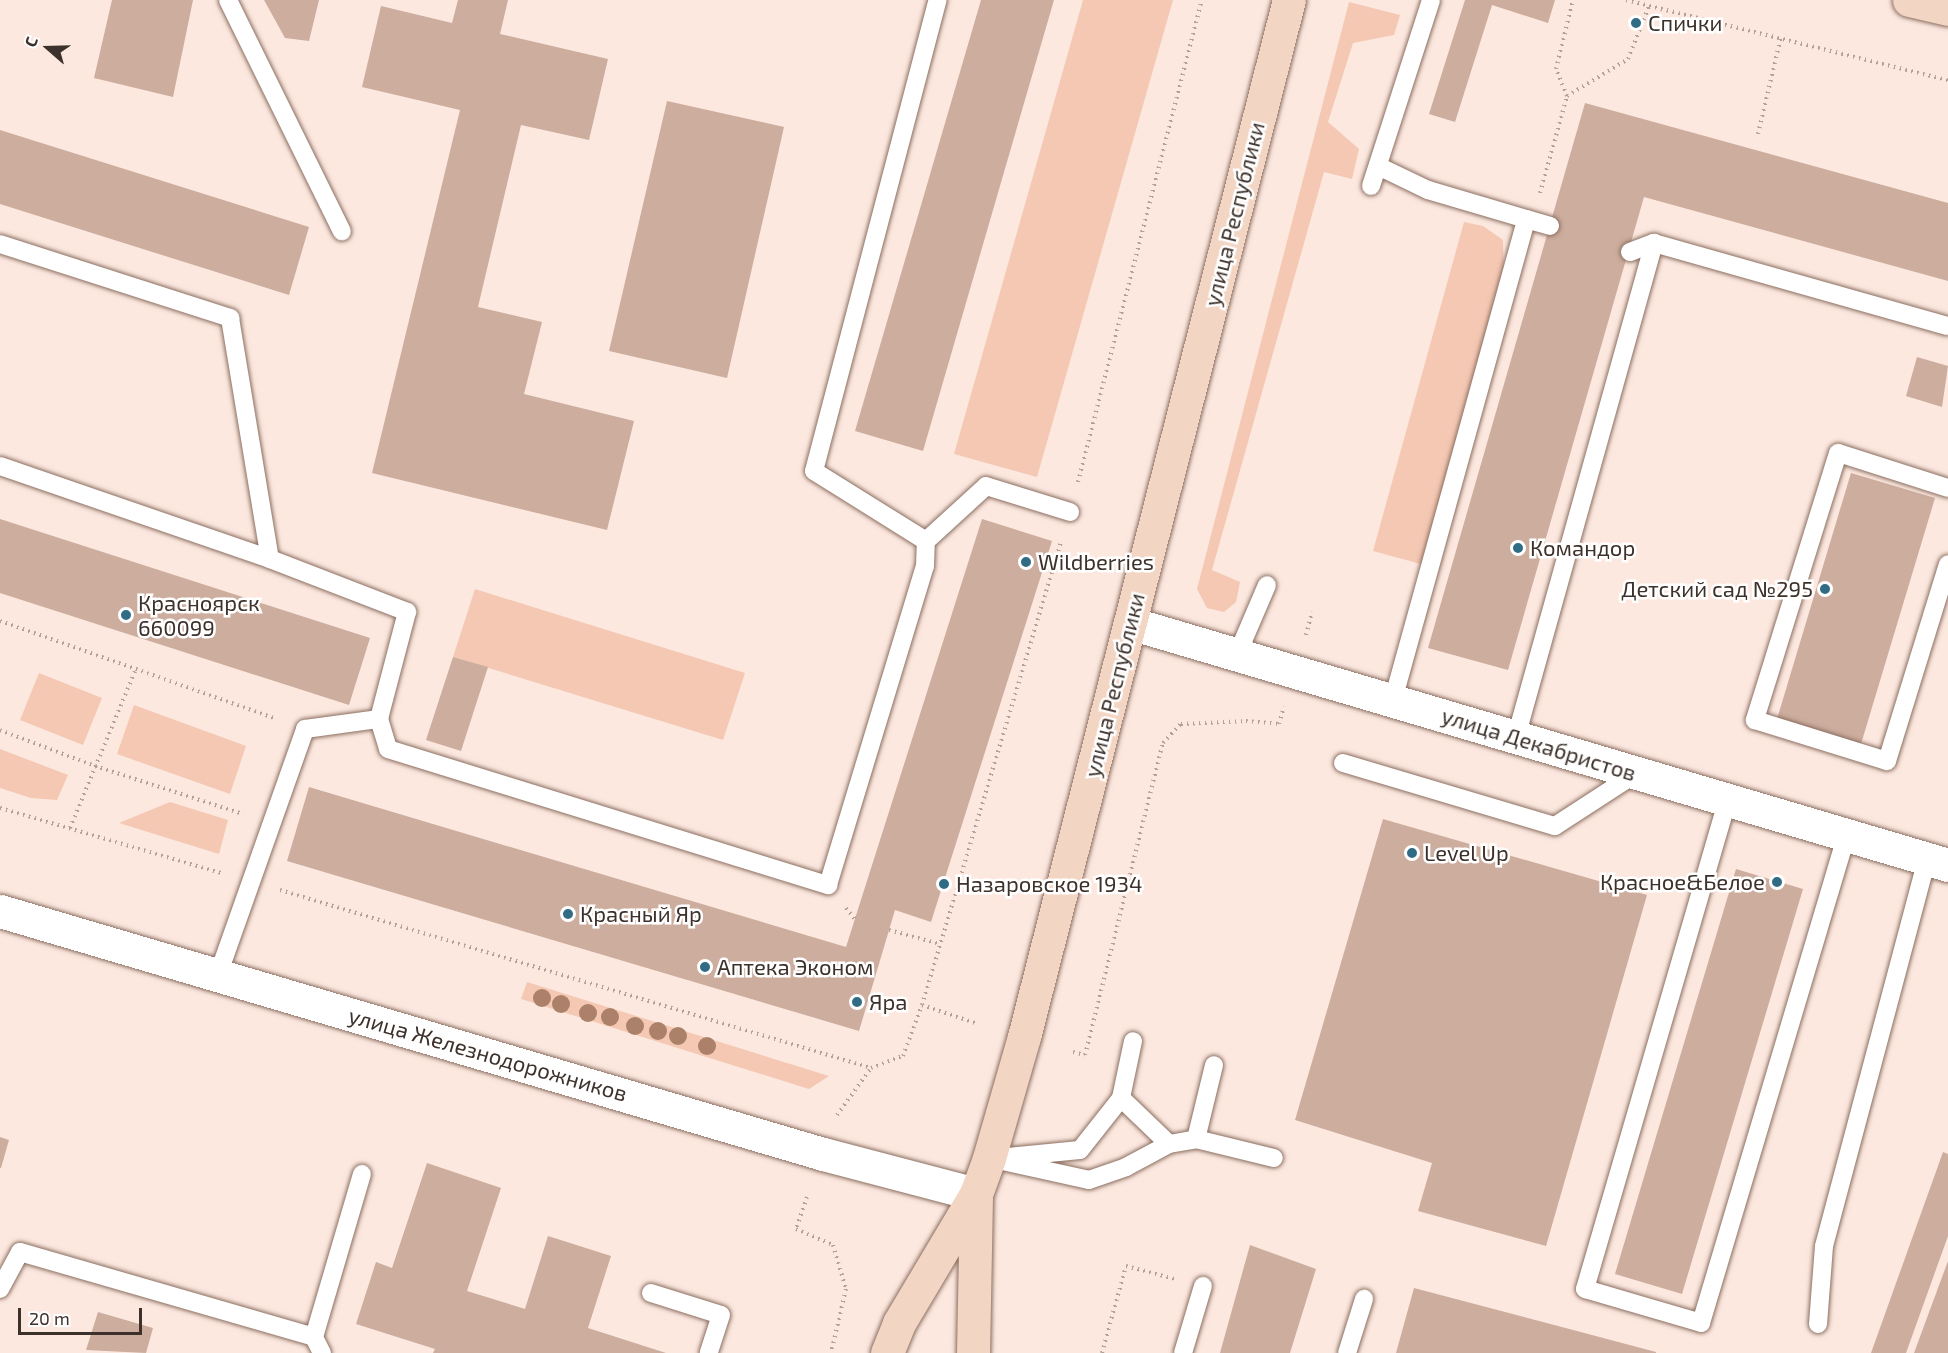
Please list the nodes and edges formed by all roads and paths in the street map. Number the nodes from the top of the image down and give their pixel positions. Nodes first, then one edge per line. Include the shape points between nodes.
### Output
1 (228, 0) edge
2 (938, 0) edge
3 (1289, 0) edge
4 (1431, 0) edge
5 (1573, 0) edge
6 (1626, 0) edge
7 (1909, 0) edge
8 (1649, 6) junction
9 (1948, 9) edge
10 (1780, 37) junction
11 (1948, 80) edge
12 (1567, 96) junction
13 (1758, 134) dead end
14 (1378, 166) junction
15 (1371, 186) dead end
16 (1529, 220) junction
17 (1550, 226) dead end
18 (342, 232) dead end
19 (1654, 243) junction
20 (0, 244) edge
21 (1630, 252) dead end
22 (1948, 326) edge
23 (0, 466) edge
24 (1948, 488) edge
25 (1070, 512) dead end
26 (926, 541) junction
27 (270, 559) junction
28 (1948, 564) edge
29 (1267, 585) dead end
30 (1312, 612) dead end
31 (0, 621) edge
32 (1130, 623) junction
33 (1305, 635) dead end
34 (1237, 655) junction
35 (135, 671) junction
36 (1392, 700) junction
37 (1284, 706) dead end
38 (379, 719) junction
39 (305, 729) junction
40 (0, 730) edge
41 (1516, 737) junction
42 (1342, 763) dead end
43 (95, 766) junction
44 (1635, 774) junction
45 (1727, 802) junction
46 (0, 808) edge
47 (269, 822) junction
48 (70, 828) junction
49 (1846, 837) junction
50 (1938, 862) edge
51 (251, 881) junction
52 (0, 911) edge
53 (890, 930) dead end
54 (940, 944) dead end
55 (218, 975) junction
56 (978, 1024) dead end
57 (1133, 1041) dead end
58 (1073, 1052) dead end
59 (1214, 1065) dead end
60 (872, 1068) junction
61 (1121, 1098) junction
62 (837, 1115) dead end
63 (1196, 1139) junction
64 (1169, 1144) junction
65 (989, 1158) junction
66 (1274, 1158) dead end
67 (362, 1174) dead end
68 (976, 1194) junction
69 (807, 1197) dead end
70 (1203, 1286) joint
71 (0, 1289) edge
72 (651, 1293) dead end
73 (1364, 1299) dead end
74 (1818, 1324) dead end
75 (318, 1345) edge
76 (1188, 1352) edge
77 (709, 1353) edge
78 (831, 1353) edge
79 (887, 1353) edge
80 (973, 1353) edge
81 (1102, 1353) edge
82 (1347, 1353) edge

1 - 18 lane
2 - 26 lane via 814,471
3 - 32 main road, улица Республики
4 - 14 lane
5 - 12 path via 1556,69
6 - 8 path
7 - 9 main road
8 - 10 path
8 - 12 path via 1628,59
10 - 11 path
10 - 13 path
12 - 16 path
14 - 15 lane
14 - 16 lane via 1428,190
16 - 17 lane
16 - 36 lane
19 - 21 lane
19 - 22 lane
19 - 41 lane
20 - 27 lane via 230,318
23 - 27 lane
24 - 28 lane via 1838,453 1755,720 1887,761
25 - 26 lane via 986,486
26 - 38 lane via 925,566 828,885 388,749
27 - 38 lane via 407,612
29 - 34 lane
30 - 33 path
31 - 35 path
32 - 34 street, улица Декабристов
32 - 65 main road, улица Республики via 1024,1037
34 - 36 street, улица Декабристов
35 - 39 path
35 - 43 path
36 - 41 street, улица Декабристов
37 - 58 path via 1279,724 1181,724 1163,743 1085,1055
38 - 39 lane
39 - 47 lane
40 - 43 path
41 - 44 street, улица Декабристов
42 - 44 lane via 1555,826
43 - 47 path
43 - 48 path
44 - 45 street, улица Декабристов
45 - 49 street, улица Декабристов
45 - 49 lane via 1585,1289 1701,1323
46 - 48 path
47 - 51 lane
48 - 51 path
49 - 50 street, улица Декабристов
50 - 74 lane via 1824,1246
51 - 55 lane
51 - 60 path
52 - 55 street, улица Железнодорожников
53 - 54 path
55 - 68 street, улица Железнодорожников via 822,1154
56 - 60 path via 922,1005 903,1056
57 - 61 lane
59 - 63 lane
60 - 62 path
61 - 64 lane
61 - 65 lane via 1080,1150
63 - 64 lane
63 - 66 lane
64 - 65 lane via 1126,1167 1089,1180
65 - 68 main road, улица Республики
67 - 75 lane
68 - 79 main road, улица Республики via 899,1323
68 - 80 main road, улица Республики
69 - 78 path via 796,1229 833,1245 846,1288
70 - 76 lane
70 - 81 path via 1126,1266
71 - 75 lane via 20,1252
72 - 77 lane via 721,1315
73 - 82 lane

